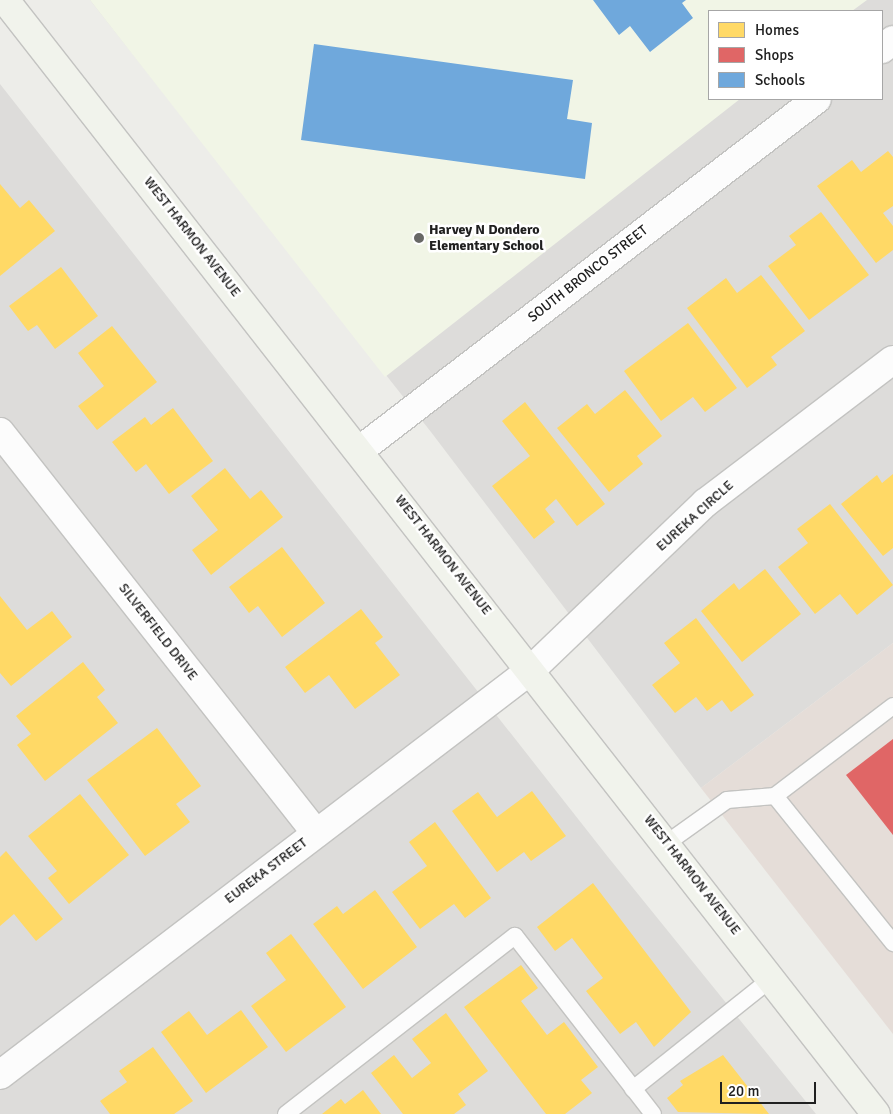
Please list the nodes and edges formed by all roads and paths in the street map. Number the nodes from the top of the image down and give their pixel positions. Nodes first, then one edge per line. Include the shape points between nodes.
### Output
1 (6, 0) edge
2 (893, 40) edge
3 (883, 48) edge
4 (815, 100) edge
5 (893, 360) edge
6 (0, 432) edge
7 (360, 450) junction
8 (532, 669) junction
9 (893, 706) edge
10 (775, 796) junction
11 (316, 833) junction
12 (667, 843) junction
13 (893, 943) edge
14 (772, 978) junction
15 (0, 1075) edge
16 (633, 1089) junction
17 (286, 1114) edge
18 (653, 1114) edge
19 (876, 1114) edge

1 - 7 main road, WEST HARMON AVENUE
2 - 3 street
4 - 7 street, SOUTH BRONCO STREET
5 - 8 street, EUREKA CIRCLE via 705,503
6 - 11 street, SILVERFIELD DRIVE
7 - 8 main road, WEST HARMON AVENUE
8 - 11 street, EUREKA STREET
8 - 12 main road, WEST HARMON AVENUE
9 - 10 lane
10 - 12 lane via 727,800
10 - 13 lane
11 - 15 street, EUREKA STREET
12 - 14 main road, WEST HARMON AVENUE
14 - 16 lane
14 - 19 main road, WEST HARMON AVENUE
16 - 17 lane via 515,936
16 - 18 lane

